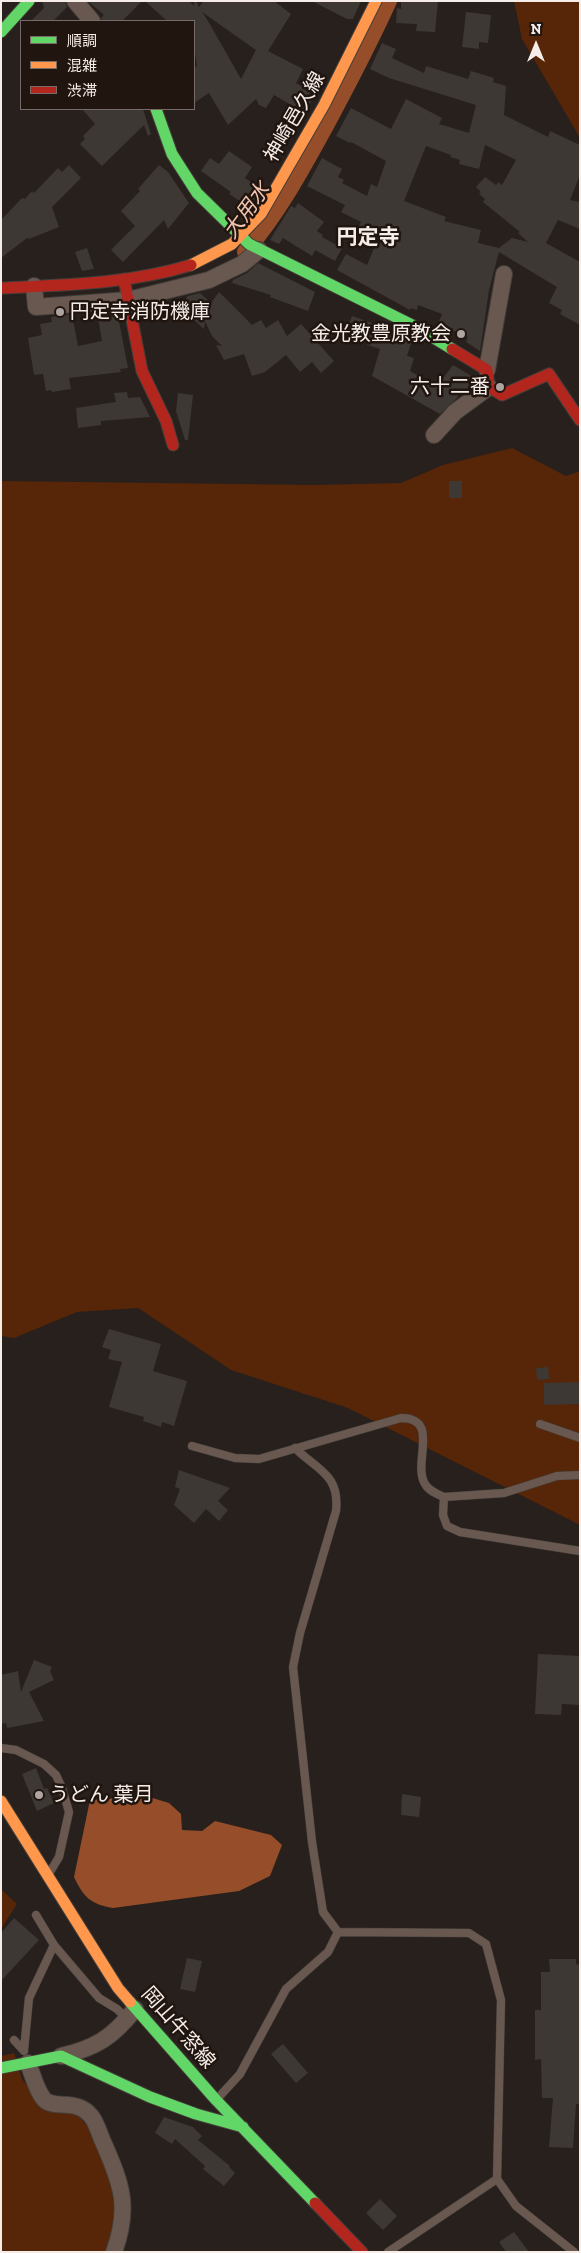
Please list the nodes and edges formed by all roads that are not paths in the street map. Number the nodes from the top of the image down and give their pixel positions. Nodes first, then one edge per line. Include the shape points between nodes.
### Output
1 (29, 1) edge
2 (75, 1) edge
3 (376, 1) edge
4 (91, 20) edge
5 (1, 32) edge
6 (156, 110) edge
7 (250, 244) junction
8 (504, 274) dead end
9 (1, 288) edge
10 (126, 290) junction
11 (35, 293) joint
12 (486, 370) junction
13 (489, 387) junction
14 (580, 420) edge
15 (434, 435) dead end
16 (174, 446) dead end
17 (540, 1424) dead end
18 (580, 1438) edge
19 (192, 1446) dead end
20 (295, 1448) junction
21 (580, 1474) edge
22 (444, 1497) junction
23 (580, 1552) edge
24 (1, 1748) edge
25 (1, 1801) edge
26 (47, 1874) junction
27 (36, 1915) dead end
28 (338, 1932) junction
29 (54, 1945) junction
30 (131, 2014) junction
31 (14, 2040) dead end
32 (61, 2056) junction
33 (26, 2057) junction
34 (1, 2068) edge
35 (216, 2100) junction
36 (243, 2127) junction
37 (496, 2179) junction
38 (114, 2252) edge
39 (362, 2252) edge
40 (388, 2252) edge
41 (574, 2252) edge

1 - 5 main road
2 - 4 street
3 - 7 main road, 神崎邑久線 via 322,111 267,203
6 - 7 main road via 172,154 197,194
7 - 10 main road, 神崎邑久線 via 148,276
7 - 10 street via 242,264 208,280
7 - 12 main road via 414,326
8 - 12 street
9 - 11 main road
10 - 11 street via 36,307
10 - 16 main road via 142,372 166,421
12 - 13 main road
13 - 14 main road via 502,395 549,374
13 - 15 street via 455,412
17 - 18 lane
19 - 20 lane via 235,1458 259,1459
20 - 22 lane via 401,1418 411,1418 419,1423 423,1432 422,1470 426,1486 434,1494
20 - 28 lane via 324,1471 334,1485 337,1497 336,1511 293,1666 323,1912
21 - 22 lane via 557,1476 504,1493
22 - 23 lane via 442,1515 447,1526 460,1532
24 - 26 lane via 16,1750 44,1764 56,1775 62,1788 69,1812 59,1857
25 - 26 main road, 岡山牛窓線
26 - 30 main road, 岡山牛窓線
27 - 29 lane
28 - 35 lane via 328,1952 286,1989 240,2074
28 - 37 lane via 469,1933 486,1944 501,2000
29 - 30 lane via 100,1998
29 - 33 lane via 29,1998
30 - 32 street via 119,2029 87,2050
30 - 35 main road, 岡山牛窓線
31 - 33 lane
32 - 33 main road
32 - 36 main road via 179,2109
33 - 34 main road
33 - 38 street via 43,2099 52,2104 76,2105 92,2116 118,2176 124,2208 120,2238
35 - 36 main road, 岡山牛窓線
36 - 39 main road, 岡山牛窓線
37 - 40 lane
37 - 41 lane via 516,2206

